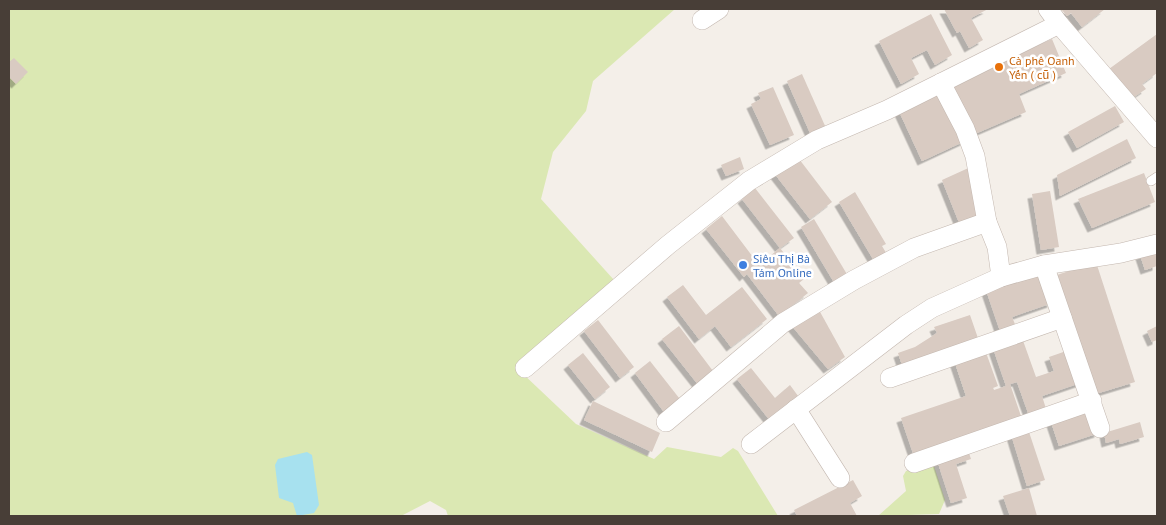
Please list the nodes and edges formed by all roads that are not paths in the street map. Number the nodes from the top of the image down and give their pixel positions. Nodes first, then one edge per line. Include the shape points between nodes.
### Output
1 (719, 9) edge
2 (1048, 9) edge
3 (702, 20) dead end
4 (1059, 24) junction
5 (941, 83) junction
6 (1157, 138) edge
7 (987, 222) junction
8 (1157, 244) edge
9 (1044, 265) junction
10 (1001, 276) junction
11 (1062, 318) junction
12 (526, 368) dead end
13 (890, 378) dead end
14 (1092, 401) junction
15 (796, 409) junction
16 (666, 422) dead end
17 (1100, 428) dead end
18 (751, 444) dead end
19 (914, 464) dead end
20 (840, 478) dead end

1 - 3 street
2 - 4 street
4 - 5 street
4 - 6 street
5 - 7 street via 975,156
5 - 12 street via 817,140 748,181 668,245
7 - 10 street
7 - 16 street via 914,248 783,323
8 - 9 street
9 - 10 street
9 - 11 street
10 - 15 street via 932,308
11 - 13 street
11 - 14 street
14 - 17 street
14 - 19 street
15 - 18 street
15 - 20 street

